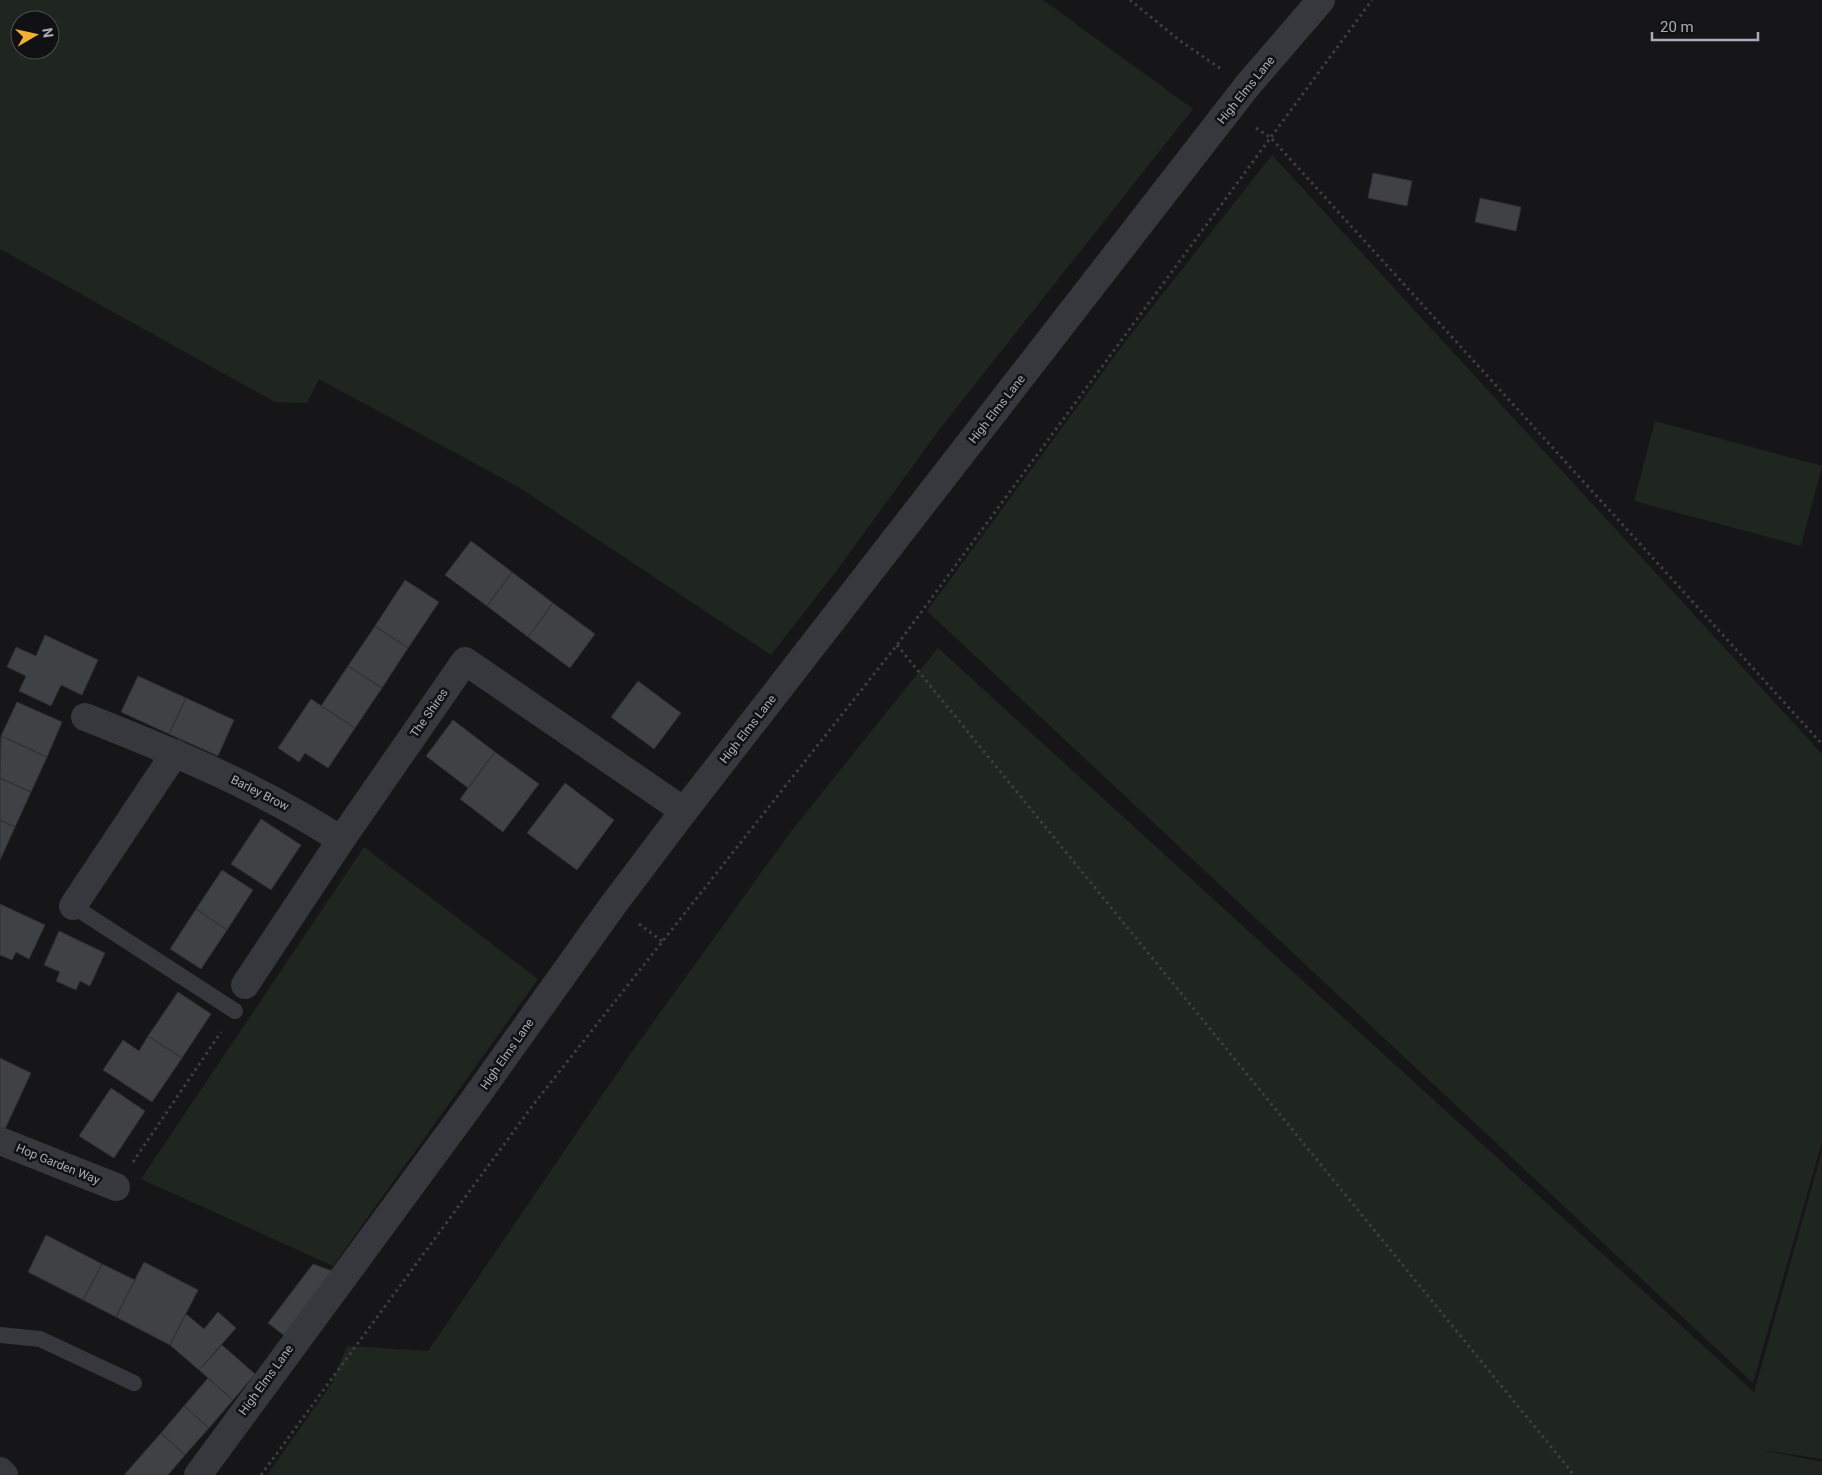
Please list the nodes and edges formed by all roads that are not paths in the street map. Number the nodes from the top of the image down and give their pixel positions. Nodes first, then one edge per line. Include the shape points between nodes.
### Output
1 (1321, 0) edge
2 (85, 717) dead end
3 (175, 753) junction
4 (684, 811) junction
5 (341, 840) junction
6 (73, 906) joint
7 (245, 985) dead end
8 (236, 1011) road end
9 (0, 1141) edge
10 (116, 1187) road end
11 (0, 1336) edge
12 (134, 1383) dead end
13 (0, 1471) edge
14 (4, 1475) edge
15 (198, 1475) edge

1 - 4 street, High Elms Lane via 1230,109
2 - 3 street, Barley Brow
3 - 5 street, Barley Brow via 296,811
3 - 6 street
4 - 5 street, The Shires via 466,661
4 - 15 street, High Elms Lane
5 - 7 street, The Shires
6 - 8 lane
9 - 10 street, Hop Garden Way
11 - 12 lane via 40,1339
13 - 14 street

